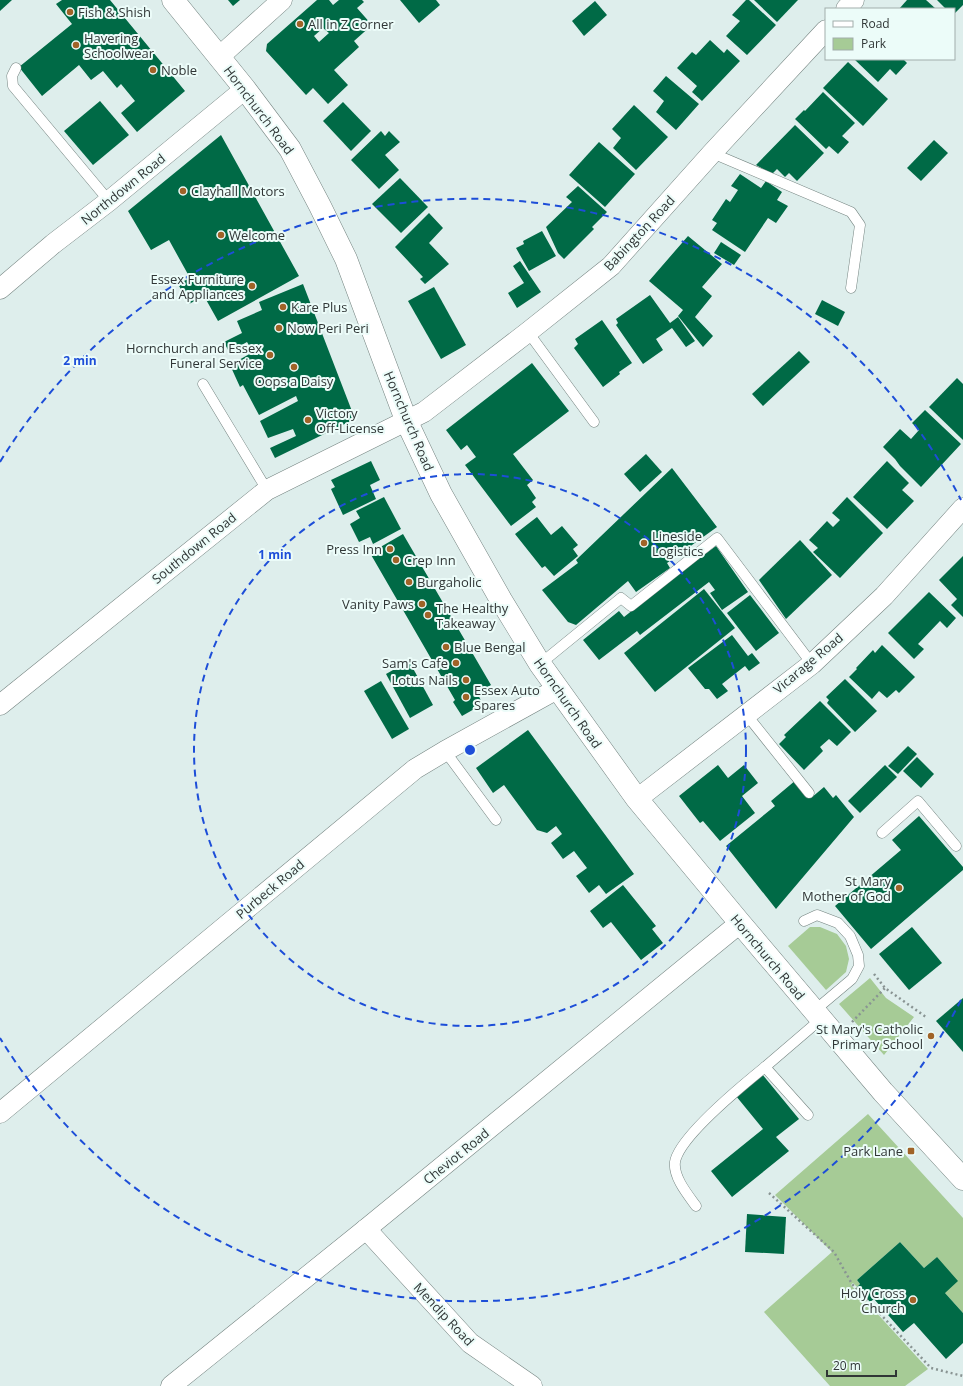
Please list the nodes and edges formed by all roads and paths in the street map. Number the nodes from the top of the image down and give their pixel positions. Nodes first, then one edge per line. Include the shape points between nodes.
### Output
1 (173, 0) edge
2 (282, 0) edge
3 (854, 0) edge
4 (847, 8) edge
5 (825, 31) edge
6 (219, 57) junction
7 (16, 68) dead end
8 (245, 89) junction
9 (712, 152) junction
10 (109, 202) junction
11 (851, 288) dead end
12 (0, 289) edge
13 (528, 332) junction
14 (203, 384) dead end
15 (406, 420) junction
16 (594, 422) dead end
17 (266, 490) junction
18 (963, 508) edge
19 (540, 664) junction
20 (812, 664) junction
21 (557, 689) junction
22 (0, 705) edge
23 (746, 714) junction
24 (445, 751) junction
25 (809, 793) dead end
26 (637, 799) junction
27 (496, 820) dead end
28 (882, 834) dead end
29 (956, 846) dead end
30 (804, 921) dead end
31 (740, 923) junction
32 (858, 955) junction
33 (885, 988) junction
34 (817, 1015) junction
35 (926, 1017) dead end
36 (837, 1037) junction
37 (765, 1067) junction
38 (0, 1113) edge
39 (808, 1115) dead end
40 (963, 1180) edge
41 (769, 1193) dead end
42 (696, 1206) dead end
43 (366, 1229) junction
44 (963, 1376) edge
45 (171, 1386) edge
46 (532, 1386) edge

1 - 6 main road, Hornchurch Road
2 - 6 street
3 - 4 street
5 - 9 street, Babington Road
6 - 8 main road, Hornchurch Road
7 - 10 lane via 12,76 13,86
8 - 10 street, Northdown Road
8 - 15 main road, Hornchurch Road via 290,149 324,213 346,259
9 - 11 lane via 851,212 860,225
9 - 13 street, Babington Road via 611,266
10 - 12 street, Northdown Road
13 - 15 street, Babington Road via 424,412
13 - 16 lane
14 - 17 lane
15 - 17 street, Southdown Road
15 - 19 main road, Hornchurch Road via 441,494
17 - 22 street, Southdown Road
18 - 20 street, Vicarage Road via 884,596
19 - 20 lane via 621,598 631,606 717,538
19 - 21 main road, Hornchurch Road
20 - 23 street, Vicarage Road
21 - 24 street, Purbeck Road
21 - 26 main road, Hornchurch Road
23 - 25 lane
23 - 26 street, Vicarage Road
24 - 27 lane
24 - 38 street, Purbeck Road via 409,774
26 - 31 main road, Hornchurch Road
28 - 29 lane via 918,801
30 - 32 lane via 817,915 838,923 850,936
31 - 34 main road, Hornchurch Road
31 - 43 street, Cheviot Road
32 - 33 path
32 - 34 lane via 858,966 852,979
33 - 35 path
33 - 36 path
34 - 36 main road, Hornchurch Road
34 - 37 lane
36 - 40 main road, Hornchurch Road
37 - 39 lane
37 - 42 lane via 728,1098 690,1137 678,1154 675,1163 679,1182
41 - 44 path via 834,1252 852,1284 931,1368
43 - 45 street, Cheviot Road
43 - 46 street, Mendip Road via 470,1343

